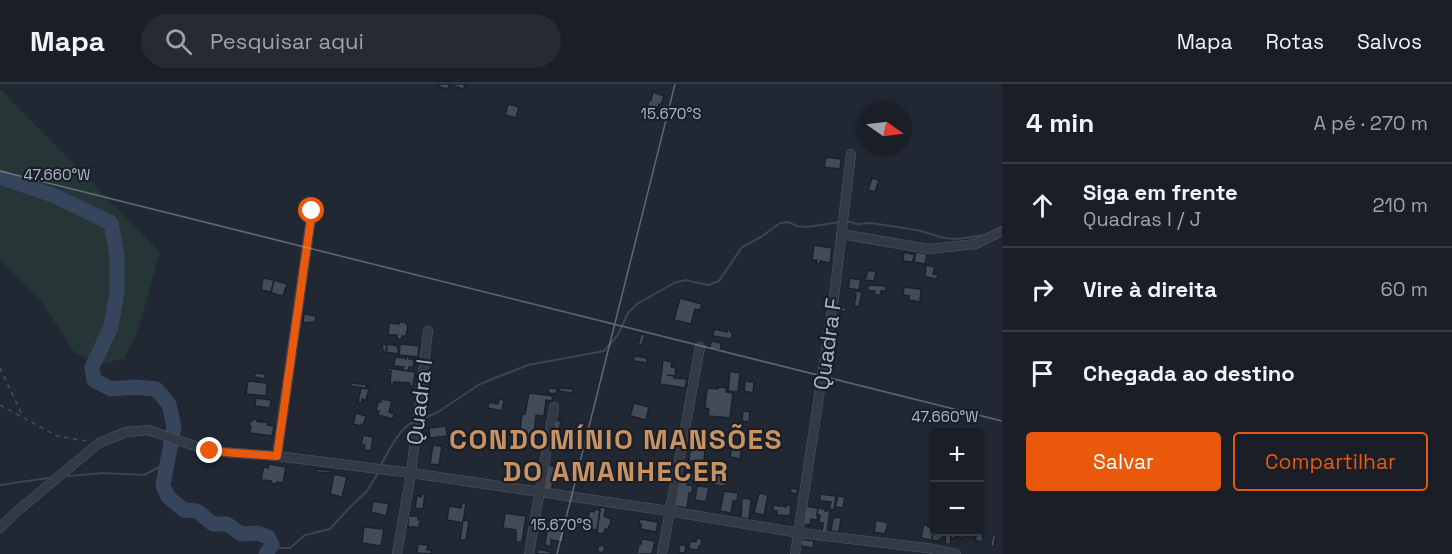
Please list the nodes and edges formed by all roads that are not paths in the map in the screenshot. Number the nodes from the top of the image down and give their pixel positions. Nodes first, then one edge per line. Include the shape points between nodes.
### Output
1 (851, 154) dead end
2 (312, 211) dead end
3 (1002, 231) edge
4 (842, 234) junction
5 (428, 331) dead end
6 (700, 347) dead end
7 (554, 407) dead end
8 (277, 456) junction
9 (411, 473) junction
10 (539, 493) junction
11 (669, 511) junction
12 (0, 528) edge
13 (799, 533) junction
14 (926, 551) edge
15 (397, 554) edge
16 (529, 554) edge
17 (662, 554) edge
18 (795, 554) edge
19 (956, 554) edge

1 - 4 street, Quadra F
2 - 8 street
3 - 4 street via 976,244 929,249
4 - 13 street, Quadra F
5 - 9 street, Quadra I
6 - 11 street
7 - 10 street
8 - 9 street
8 - 12 street via 210,451 148,430 126,432 99,443
9 - 10 street
9 - 15 street, Quadra I
10 - 11 street
10 - 16 street
11 - 13 street
11 - 17 street
13 - 14 street
13 - 18 street, Quadra F
14 - 19 street

